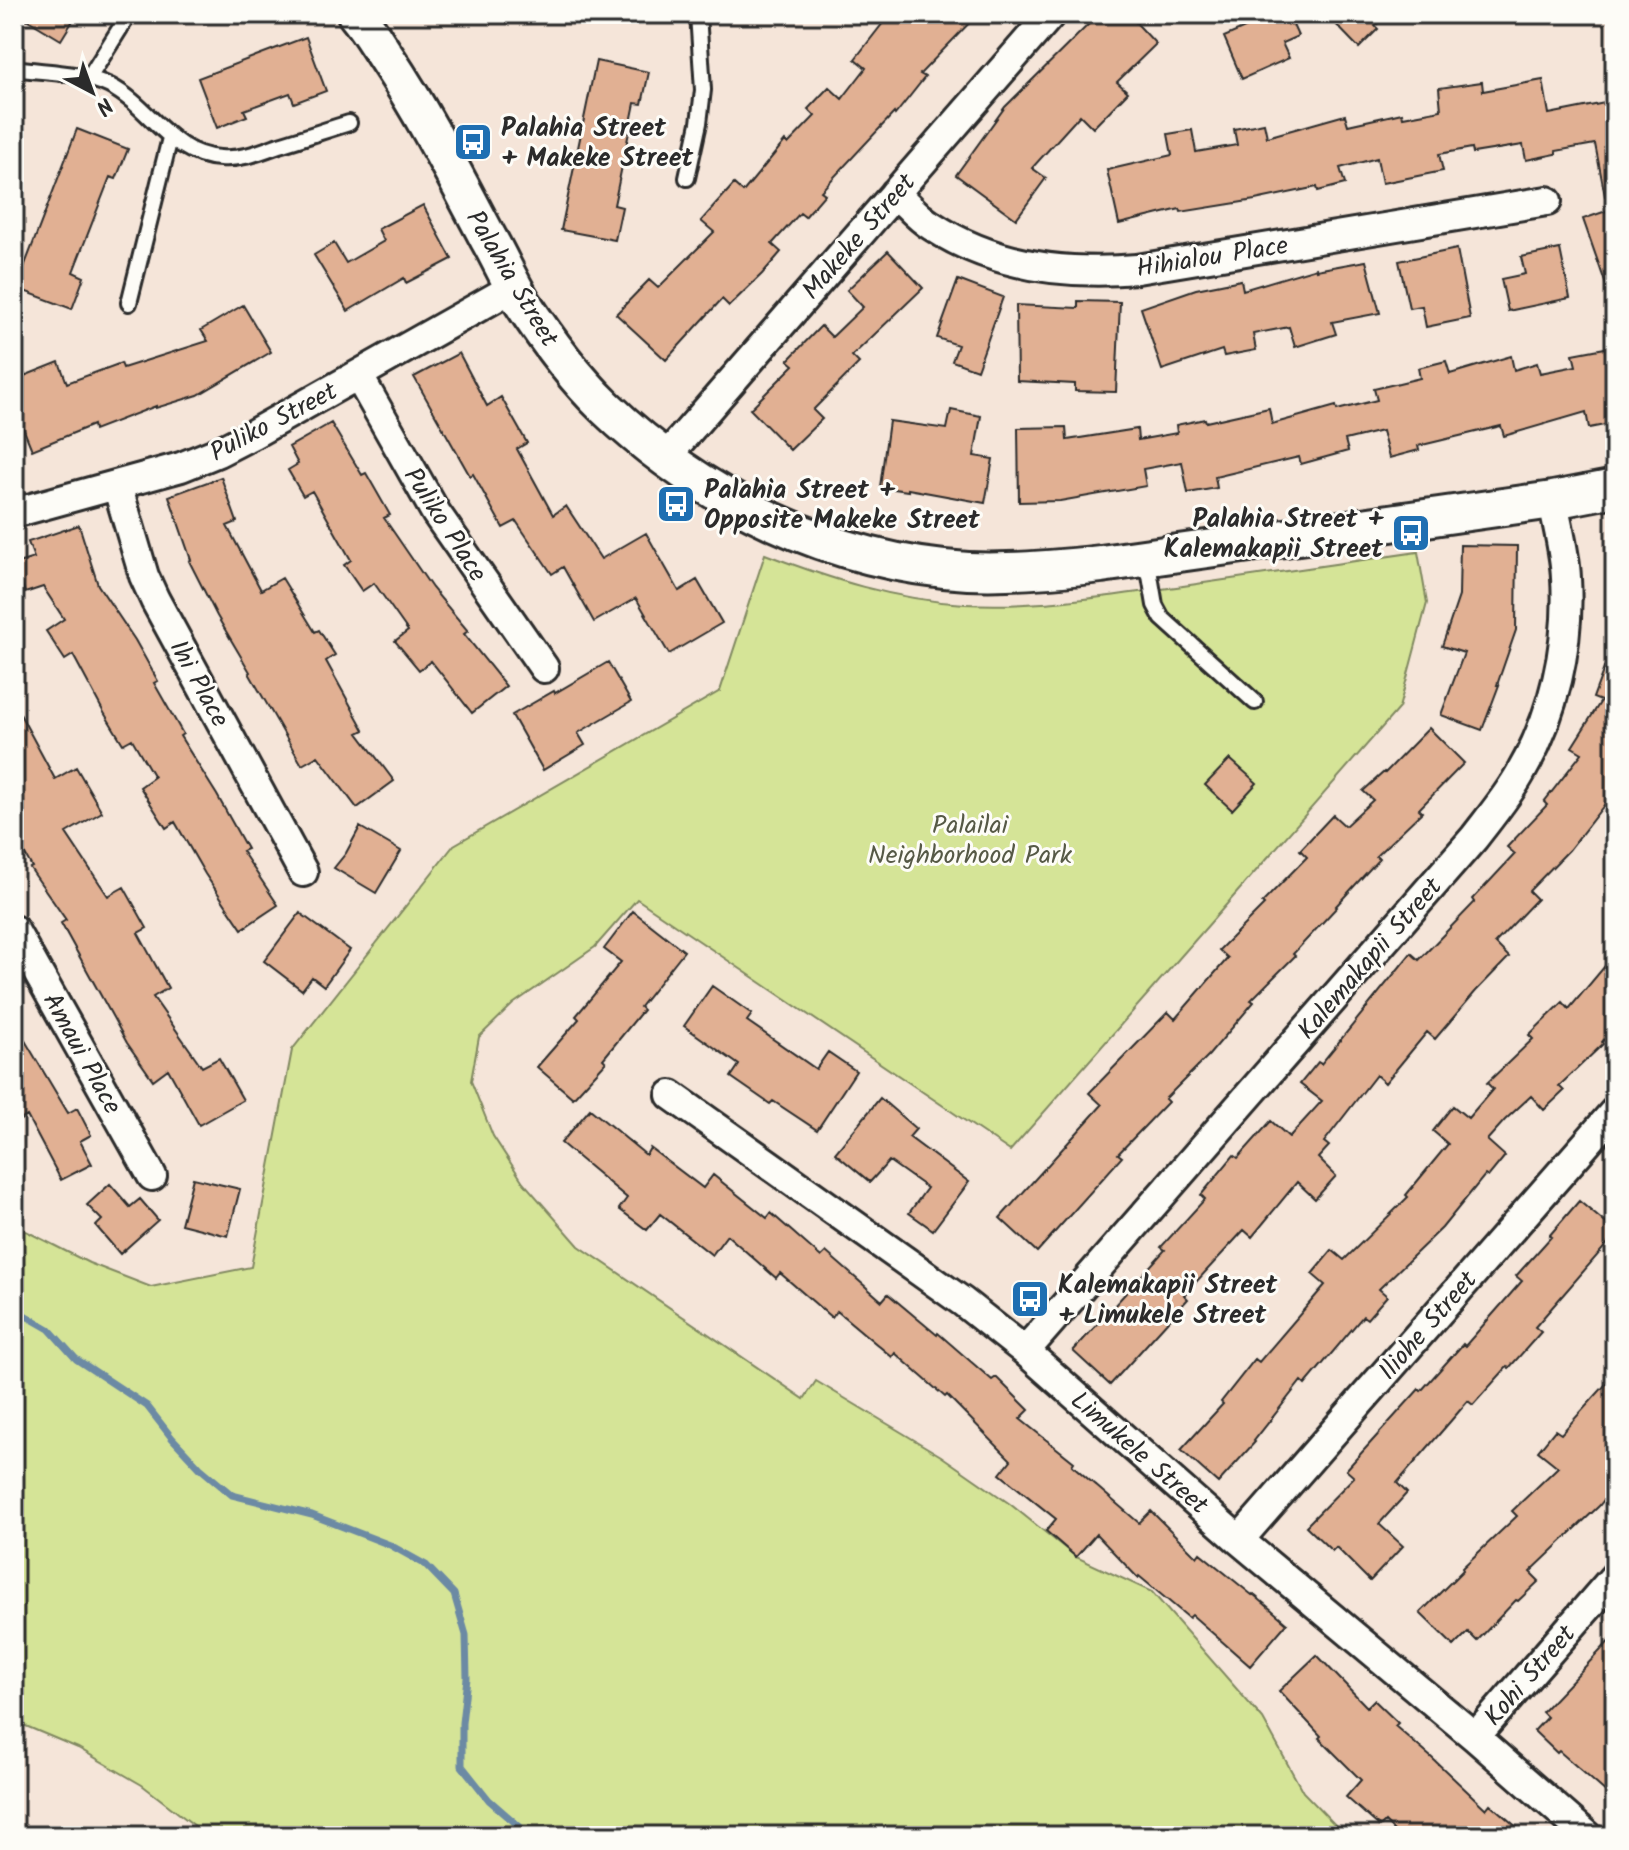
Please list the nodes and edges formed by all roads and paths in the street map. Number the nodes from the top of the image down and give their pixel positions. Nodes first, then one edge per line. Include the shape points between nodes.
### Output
1 (129, 14) edge
2 (356, 14) edge
3 (698, 14) edge
4 (1051, 14) edge
5 (15, 72) edge
6 (89, 78) junction
7 (349, 123) dead end
8 (170, 138) junction
9 (687, 178) dead end
10 (895, 193) junction
11 (1547, 201) dead end
12 (514, 287) junction
13 (129, 303) dead end
14 (358, 375) junction
15 (665, 458) junction
16 (117, 485) junction
17 (1615, 488) edge
18 (1553, 500) junction
19 (14, 513) edge
20 (1147, 558) junction
21 (544, 668) dead end
22 (1255, 702) dead end
23 (303, 872) dead end
24 (14, 930) edge
25 (671, 1095) dead end
26 (1615, 1111) edge
27 (152, 1176) dead end
28 (1025, 1351) junction
29 (1239, 1540) junction
30 (1615, 1576) edge
31 (1475, 1737) junction
32 (1588, 1836) edge

1 - 6 lane
2 - 12 street, Palahia Street via 408,90
3 - 9 lane via 703,90
4 - 10 street, Makeke Street
5 - 6 lane via 66,72
6 - 8 lane via 138,104
7 - 8 lane via 233,158 202,155
8 - 13 lane
10 - 11 street, Hihialou Place via 930,226 995,256 1066,271 1101,272
10 - 15 street, Makeke Street
12 - 14 street, Puliko Street
12 - 15 street, Palahia Street via 605,407
14 - 16 street, Puliko Street via 218,452
14 - 21 street, Puliko Place via 436,513
15 - 20 street, Palahia Street via 770,521 899,562 966,571 1033,571
16 - 19 street, Puliko Street
16 - 23 street, Ihi Place via 155,600
17 - 18 street, Palahia Street
18 - 20 street, Palahia Street
18 - 28 street, Kalemakapii Street via 1566,576 1563,644 1553,697 1521,772 1474,838
20 - 22 lane via 1162,618
24 - 27 street, Amaui Place
25 - 28 street, Limukele Street
26 - 29 street, Iliohe Street
28 - 29 street, Limukele Street
29 - 31 street, Limukele Street
30 - 31 street, Kohi Street
31 - 32 street, Limukele Street

